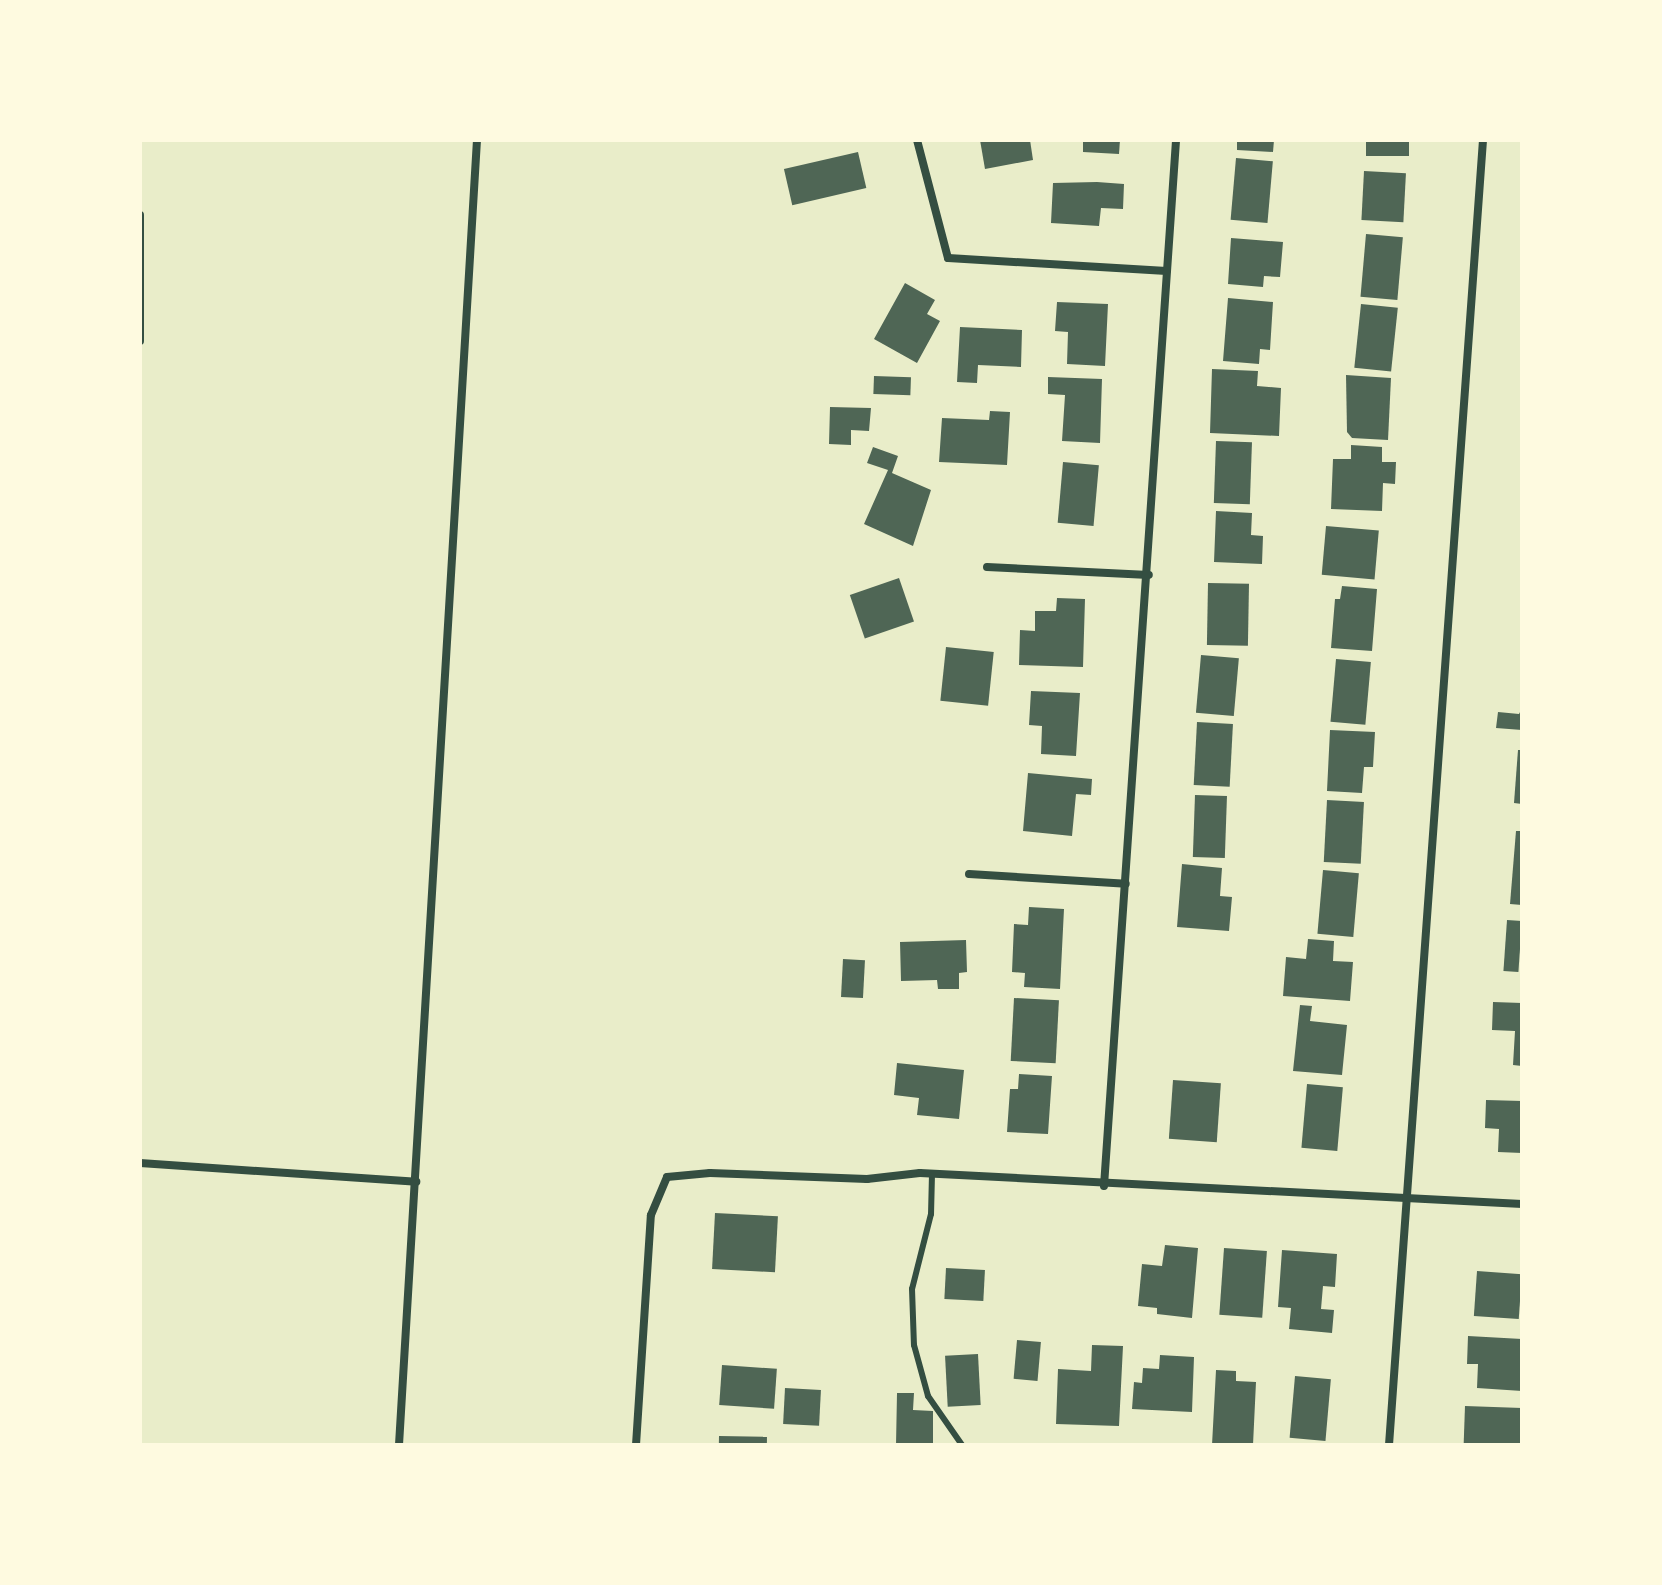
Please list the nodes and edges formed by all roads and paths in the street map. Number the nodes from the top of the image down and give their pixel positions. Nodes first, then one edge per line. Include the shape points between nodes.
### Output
1 (477, 140) edge
2 (917, 140) edge
3 (1176, 140) edge
4 (1483, 140) edge
5 (140, 215) edge
6 (1167, 271) junction
7 (140, 341) edge
8 (987, 567) dead end
9 (1149, 575) junction
10 (969, 874) dead end
11 (1126, 884) junction
12 (140, 1163) edge
13 (932, 1174) junction
14 (416, 1182) junction
15 (1104, 1186) junction
16 (1406, 1199) junction
17 (1522, 1204) edge
18 (399, 1445) edge
19 (636, 1445) edge
20 (962, 1445) edge
21 (1389, 1445) edge

1 - 14 street
2 - 6 street via 948,258
3 - 6 street
4 - 16 street
5 - 7 street
6 - 9 street
8 - 9 street
9 - 11 street
10 - 11 street
11 - 15 street
12 - 14 street
13 - 15 street
13 - 19 street via 867,1179 710,1173 667,1177 651,1215
13 - 20 lane via 931,1214 912,1289 914,1345 928,1396
14 - 18 street
15 - 16 street
16 - 17 street
16 - 21 street

